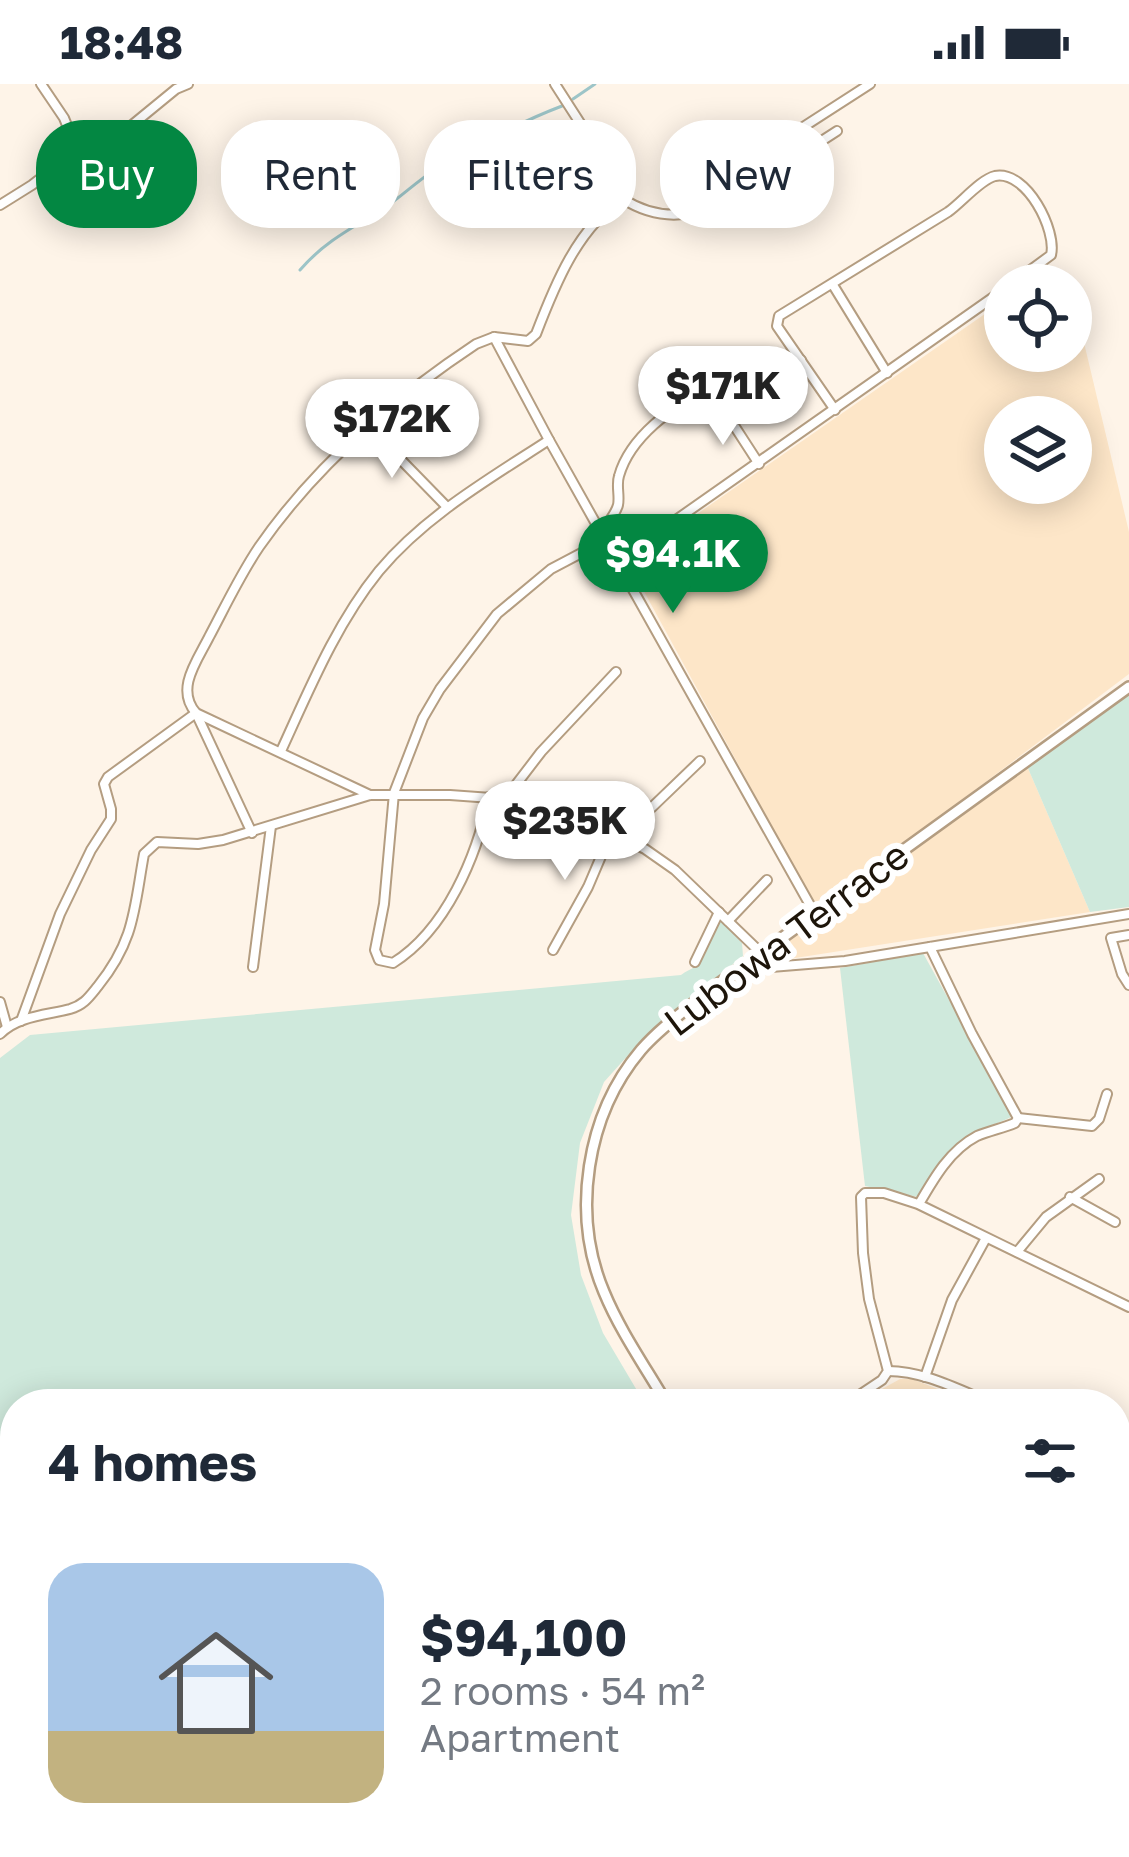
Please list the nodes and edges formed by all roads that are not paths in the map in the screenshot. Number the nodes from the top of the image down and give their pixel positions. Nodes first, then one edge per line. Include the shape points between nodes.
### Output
1 (40, 84) edge
2 (188, 84) edge
3 (555, 84) edge
4 (870, 84) edge
5 (175, 87) edge
6 (65, 120) edge
7 (137, 120) edge
8 (578, 120) edge
9 (814, 120) edge
10 (36, 182) edge
11 (0, 205) edge
12 (592, 228) edge
13 (1039, 264) edge
14 (833, 284) junction
15 (984, 304) edge
16 (494, 337) junction
17 (801, 360) junction
18 (887, 373) junction
19 (723, 409) junction
20 (835, 410) junction
21 (367, 425) junction
22 (549, 440) junction
23 (759, 464) junction
24 (448, 507) junction
25 (605, 540) junction
26 (619, 565) junction
27 (616, 672) dead end
28 (1129, 687) edge
29 (196, 713) junction
30 (281, 751) junction
31 (700, 761) dead end
32 (394, 793) junction
33 (370, 795) junction
34 (489, 797) junction
35 (505, 800) junction
36 (272, 825) junction
37 (252, 833) junction
38 (615, 835) junction
39 (767, 880) dead end
40 (718, 912) junction
41 (1129, 914) edge
42 (816, 915) junction
43 (728, 920) junction
44 (1129, 934) edge
45 (930, 947) junction
46 (553, 950) dead end
47 (761, 953) junction
48 (695, 962) dead end
49 (746, 965) junction
50 (253, 967) dead end
51 (1129, 985) edge
52 (0, 1002) edge
53 (21, 1021) junction
54 (3, 1030) edge
55 (1107, 1094) dead end
56 (1018, 1118) junction
57 (1099, 1179) dead end
58 (1070, 1197) junction
59 (919, 1204) junction
60 (1115, 1222) dead end
61 (986, 1238) junction
62 (1018, 1252) junction
63 (1129, 1307) edge
64 (888, 1371) junction
65 (925, 1377) junction
66 (659, 1389) edge
67 (868, 1389) edge
68 (956, 1389) edge

1 - 6 street
2 - 5 street
3 - 8 street
4 - 9 street
5 - 7 street
10 - 11 street
12 - 16 street via 536,334 522,342
13 - 14 street via 1054,244 1032,194 1007,176 984,180 966,200
14 - 17 street via 777,320
14 - 18 street
15 - 18 street
16 - 21 street
16 - 22 street
17 - 19 street
17 - 20 street
18 - 20 street
19 - 23 street
19 - 25 street via 710,395 699,396 641,436 619,477
20 - 23 street
21 - 24 street
21 - 29 street via 258,548 186,687
22 - 24 street
22 - 25 street
23 - 26 street
24 - 30 street via 366,588
25 - 26 street
25 - 32 street via 551,569 497,614 440,689
26 - 42 street
27 - 35 street
28 - 42 street, Lubowa Terrace
29 - 30 street
29 - 37 street
29 - 53 street via 104,784 111,819 60,914
30 - 33 street
31 - 38 street
32 - 33 street
32 - 34 street
32 - 34 street via 375,950 386,963 421,940 446,906
33 - 36 street
34 - 35 street
35 - 38 street
36 - 37 street
36 - 50 street
37 - 53 street via 152,844 116,964 84,1003
38 - 40 street via 675,870
38 - 46 street
39 - 43 street
40 - 43 street
40 - 48 street
41 - 45 street
42 - 47 street, Lubowa Terrace
43 - 47 street
44 - 51 street via 1111,938
45 - 49 street
45 - 56 street
47 - 49 street, Lubowa Terrace
49 - 66 street, Lubowa Terrace via 641,1051 616,1085 590,1160 593,1262
52 - 54 street
53 - 54 street
55 - 56 street via 1092,1126
56 - 59 street via 962,1145
57 - 58 street
58 - 60 street
58 - 62 street
59 - 61 street
59 - 64 street via 884,1193 861,1197 869,1299
61 - 62 street
61 - 65 street via 952,1300
62 - 63 street
64 - 65 street
64 - 67 street
65 - 68 street

